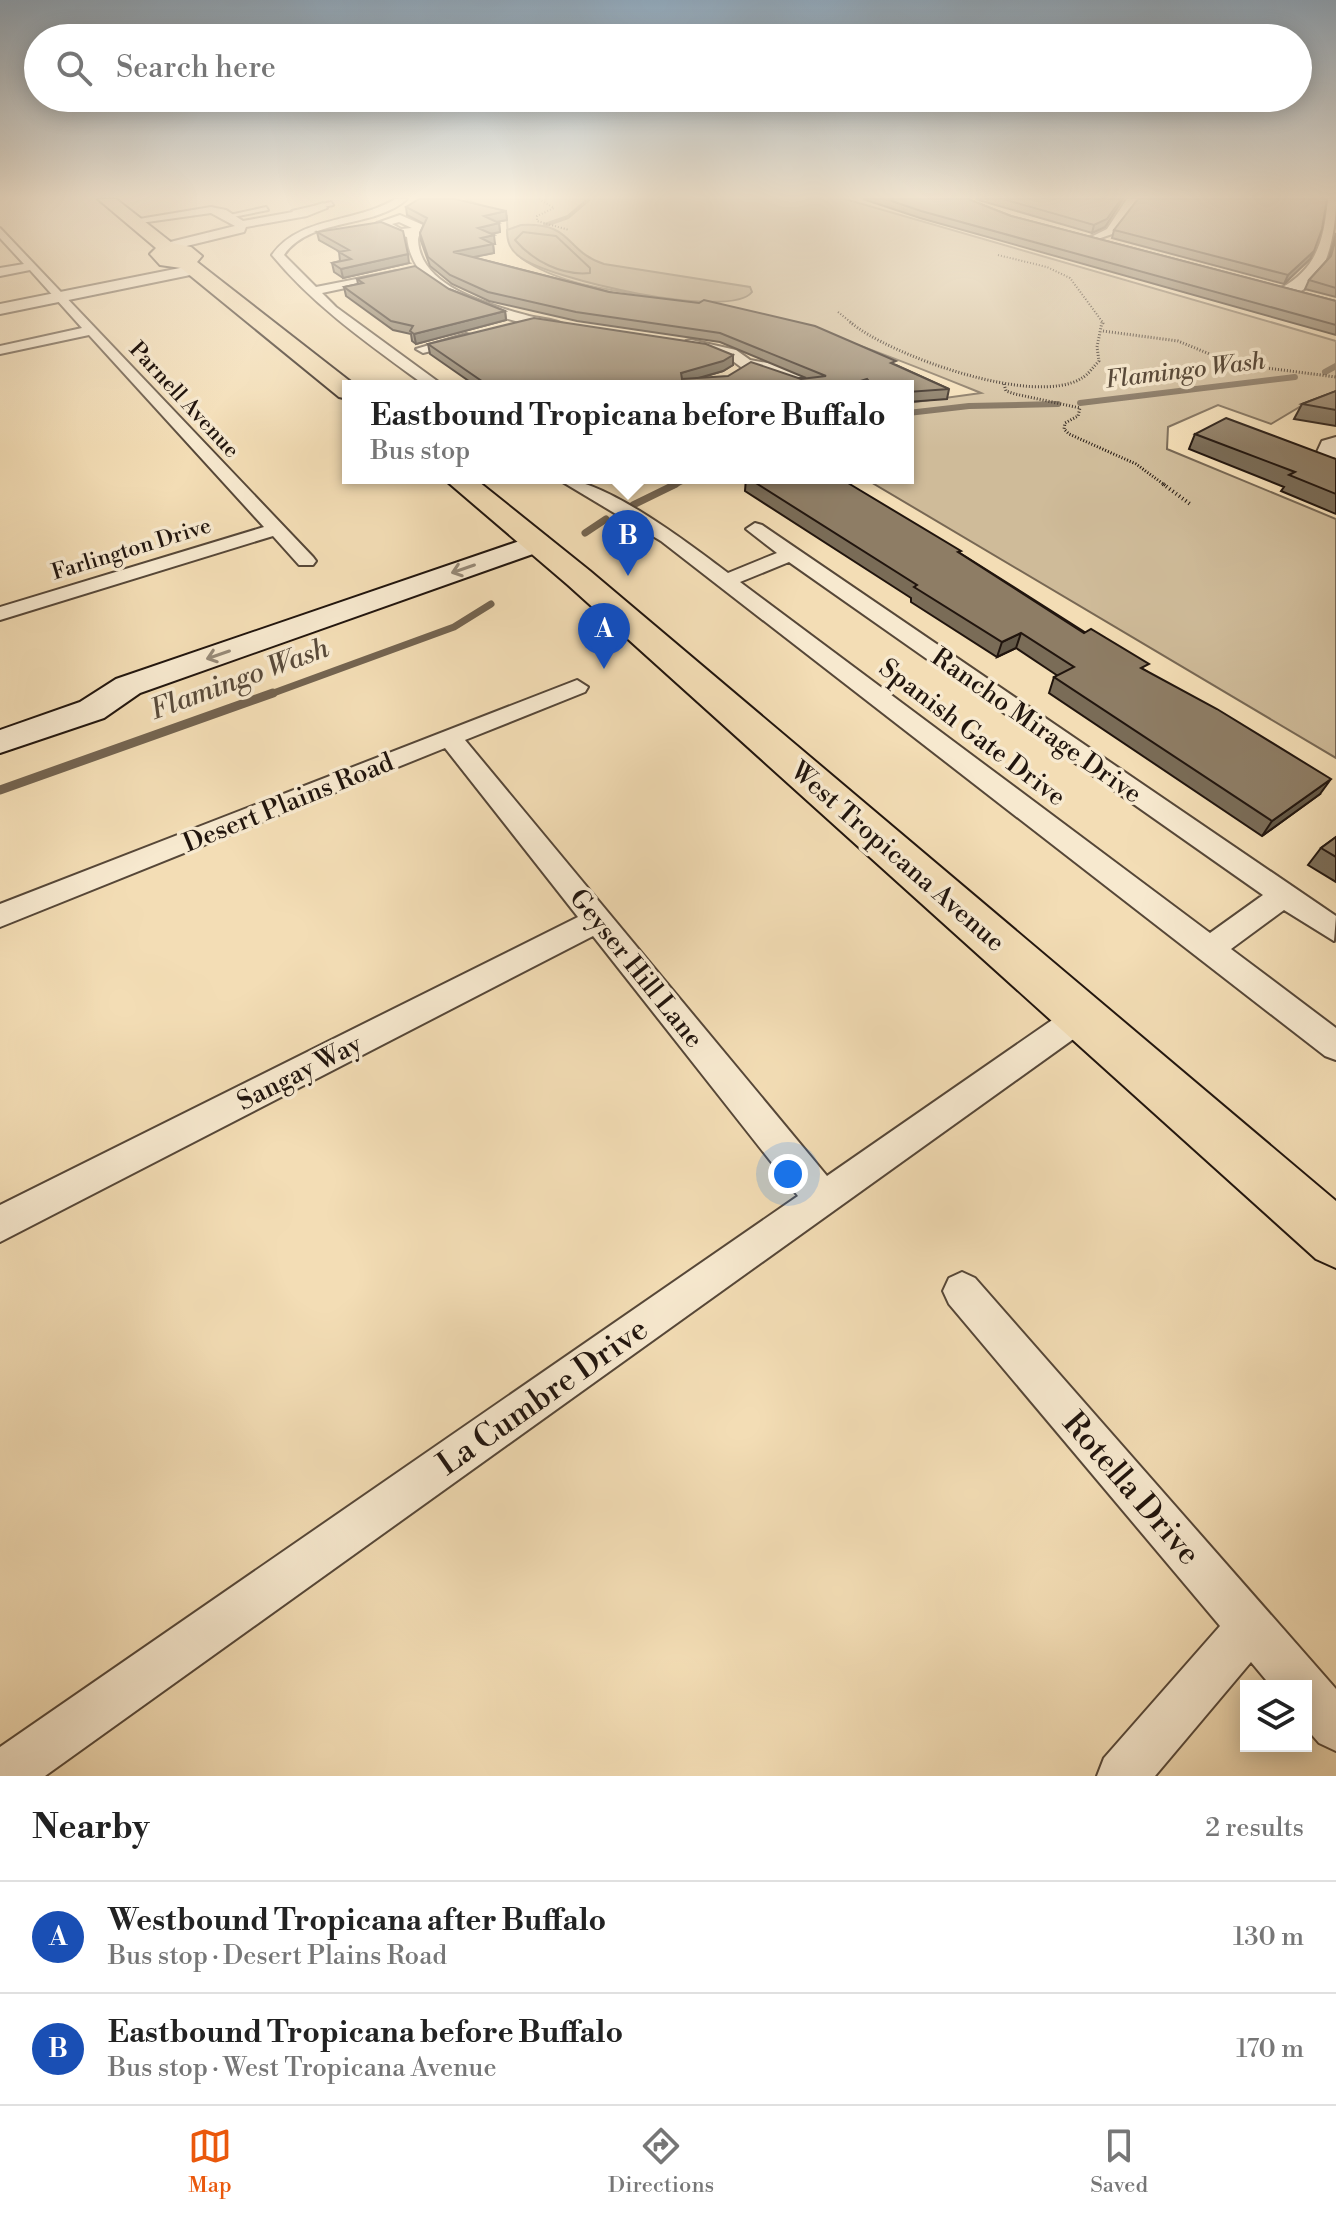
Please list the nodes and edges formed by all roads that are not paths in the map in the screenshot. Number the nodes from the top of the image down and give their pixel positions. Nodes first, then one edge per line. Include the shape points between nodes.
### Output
1 (48, 282) edge
2 (106, 282) edge
3 (210, 282) edge
4 (300, 282) edge
5 (355, 282) edge
6 (442, 282) edge
7 (1301, 282) edge
8 (1271, 287) edge
9 (1286, 291) junction
10 (310, 292) junction
11 (62, 297) junction
12 (1311, 297) edge
13 (0, 309) edge
14 (533, 321) junction
15 (505, 328) edge
16 (92, 330) junction
17 (575, 330) edge
18 (478, 335) edge
19 (677, 342) edge
20 (423, 349) edge
21 (0, 350) edge
22 (746, 364) junction
23 (733, 376) edge
24 (428, 380) edge
25 (801, 380) edge
26 (342, 387) edge
27 (1336, 442) edge
28 (1336, 462) edge
29 (464, 484) edge
30 (575, 484) edge
31 (276, 529) junction
32 (755, 529) dead end
33 (546, 551) junction
34 (791, 554) junction
35 (306, 561) dead end
36 (725, 581) junction
37 (0, 614) edge
38 (577, 687) dead end
39 (450, 738) junction
40 (0, 742) edge
41 (1283, 895) junction
42 (0, 916) edge
43 (598, 920) junction
44 (1334, 930) edge
45 (1209, 950) junction
46 (1082, 1016) junction
47 (1336, 1046) edge
48 (823, 1199) junction
49 (0, 1224) edge
50 (1336, 1239) edge
51 (962, 1291) dead end
52 (1251, 1626) junction
53 (1297, 1680) edge
54 (1312, 1698) edge
55 (1336, 1726) edge
56 (2, 1776) edge
57 (1122, 1776) edge

1 - 11 street, Parnell Avenue
2 - 11 street
3 - 26 main road
4 - 10 street
5 - 10 street
6 - 14 street via 463,297
7 - 9 street
8 - 9 street
9 - 12 street
10 - 24 street
11 - 13 street
11 - 16 street, Parnell Avenue
14 - 15 street
14 - 17 street
16 - 21 street
16 - 31 street, Parnell Avenue
18 - 20 street
19 - 22 street via 731,353
22 - 23 street
22 - 25 street via 774,368
27 - 28 street via 1325,452
29 - 33 main road, West Tropicana Avenue
30 - 36 street, Spanish Gate Drive via 668,537
31 - 35 street, Parnell Avenue
31 - 37 street, Farlington Drive
32 - 34 street, Rancho Mirage Drive
33 - 40 main road via 142,706 92,710
33 - 46 main road, West Tropicana Avenue
34 - 36 street
34 - 41 street, Rancho Mirage Drive
36 - 45 street, Spanish Gate Drive
38 - 39 street, Desert Plains Road
39 - 42 street, Desert Plains Road
39 - 43 street, Geyser Hill Lane
41 - 44 street, Rancho Mirage Drive
41 - 45 street
43 - 48 street, Geyser Hill Lane
43 - 49 street, Sangay Way
45 - 47 street, Spanish Gate Drive
46 - 48 street, La Cumbre Drive
46 - 50 main road, West Tropicana Avenue
48 - 56 street, La Cumbre Drive
51 - 52 street, Rotella Drive
52 - 53 street, Rotella Drive
52 - 57 street
54 - 55 street, Rotella Drive

